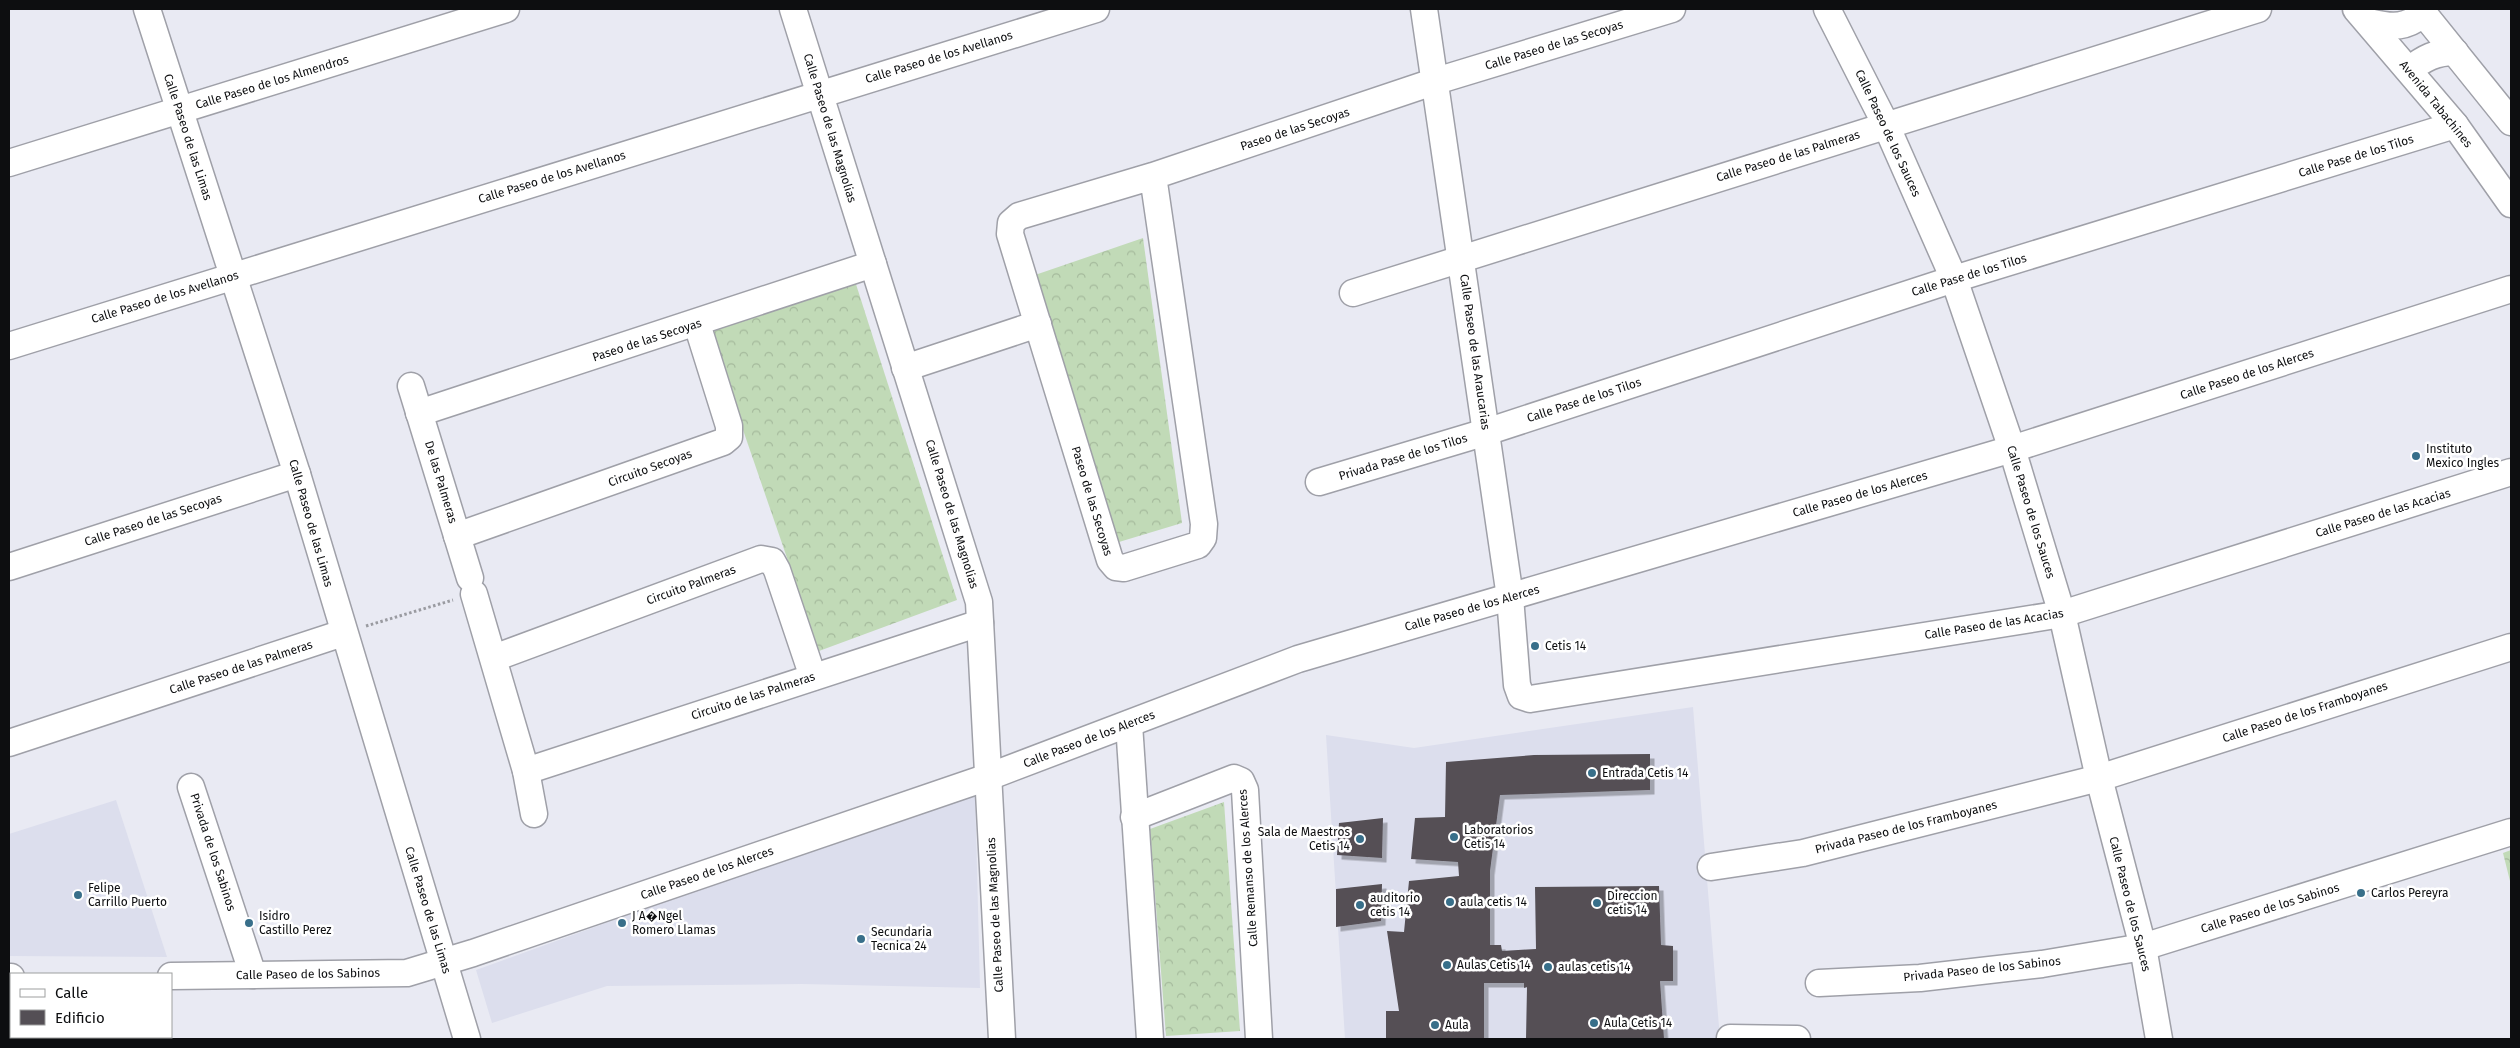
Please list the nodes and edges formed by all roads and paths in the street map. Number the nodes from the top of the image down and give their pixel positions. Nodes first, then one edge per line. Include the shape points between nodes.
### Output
1 (147, 9) edge
2 (506, 9) edge
3 (793, 9) edge
4 (1096, 9) edge
5 (1424, 9) edge
6 (1672, 9) edge
7 (1828, 9) edge
8 (2258, 9) edge
9 (2420, 9) edge
10 (2362, 16) edge
11 (2455, 52) junction
12 (2409, 70) junction
13 (1436, 81) junction
14 (820, 94) junction
15 (179, 110) junction
16 (2508, 113) edge
17 (1886, 125) junction
18 (2454, 125) junction
19 (9, 163) edge
20 (1153, 176) junction
21 (2511, 204) edge
22 (1462, 258) junction
23 (873, 264) junction
24 (234, 276) junction
25 (1954, 279) junction
26 (2511, 289) edge
27 (1353, 293) dead end
28 (697, 324) junction
29 (1038, 324) junction
30 (9, 346) edge
31 (905, 368) junction
32 (411, 386) dead end
33 (419, 413) junction
34 (1486, 432) junction
35 (2012, 449) junction
36 (2511, 472) edge
37 (297, 474) junction
38 (1320, 482) dead end
39 (457, 536) junction
40 (9, 567) edge
41 (472, 586) junction
42 (1510, 597) junction
43 (2062, 614) junction
44 (980, 622) junction
45 (343, 633) junction
46 (2511, 647) edge
47 (494, 658) junction
48 (813, 677) junction
49 (1521, 696) joint
50 (1129, 724) junction
51 (9, 743) edge
52 (526, 771) junction
53 (988, 777) junction
54 (2099, 778) junction
55 (191, 787) dead end
56 (534, 814) dead end
57 (1134, 817) junction
58 (2511, 832) edge
59 (1711, 867) dead end
60 (2143, 947) junction
61 (444, 962) junction
62 (253, 975) junction
63 (172, 976) edge
64 (1819, 983) dead end
65 (1730, 1038) dead end
66 (467, 1039) edge
67 (1002, 1039) edge
68 (1150, 1039) edge
69 (1258, 1039) edge
70 (1797, 1039) edge
71 (2159, 1039) edge

1 - 15 street, Calle Paseo de las Limas
2 - 15 street, Calle Paseo de los Almendros
3 - 14 street, Calle Paseo de las Magnolias
4 - 14 street, Calle Paseo de los Avellanos
5 - 13 street, Calle Paseo de las Araucarias
6 - 13 street, Calle Paseo de las Secoyas
7 - 17 street, Calle Paseo de los Sauces
8 - 17 street, Calle Paseo de las Palmeras
9 - 10 street via 2416,19 2406,25 2391,27
9 - 11 street
10 - 12 street, Avenida Tabachines
11 - 12 street via 2439,52
11 - 16 street
12 - 18 street, Avenida Tabachines
13 - 20 street, Paseo de las Secoyas
13 - 22 street, Calle Paseo de las Araucarias
14 - 23 street, Calle Paseo de las Magnolias
14 - 24 street, Calle Paseo de los Avellanos
15 - 19 street, Calle Paseo de los Almendros
15 - 24 street, Calle Paseo de las Limas
17 - 22 street, Calle Paseo de las Palmeras
17 - 25 street, Calle Paseo de los Sauces
18 - 21 street, Avenida Tabachines
18 - 25 street, Calle Pase de los Tilos
20 - 29 street, Paseo de las Secoyas via 1019,216 1011,223 1010,234
20 - 29 street, Paseo de las Secoyas via 1204,524 1204,538 1198,545 1124,568 1116,567 1110,560
22 - 27 street, Calle Paseo de las Palmeras
22 - 34 street, Calle Paseo de las Araucarias
23 - 28 street, Paseo de las Secoyas
23 - 31 street, Calle Paseo de las Magnolias
24 - 30 street, Calle Paseo de los Avellanos
24 - 37 street, Calle Paseo de las Limas
25 - 34 street, Calle Pase de los Tilos
25 - 35 street, Calle Paseo de los Sauces
26 - 35 street, Calle Paseo de los Alerces
28 - 33 street, Paseo de las Secoyas
28 - 39 street, Circuito Secoyas via 728,426 729,436 724,442
29 - 31 street
31 - 44 street, Calle Paseo de las Magnolias via 974,583
32 - 33 street, De las Palmeras
33 - 39 street, De las Palmeras
34 - 38 street, Privada Pase de los Tilos
34 - 42 street, Calle Paseo de las Araucarias
35 - 42 street, Calle Paseo de los Alerces
35 - 43 street, Calle Paseo de los Sauces
36 - 43 street, Calle Paseo de las Acacias
37 - 40 street, Calle Paseo de las Secoyas
37 - 45 street, Calle Paseo de las Limas
39 - 41 street, De las Palmeras
41 - 45 path
41 - 47 street, De las Palmeras
42 - 49 street, Calle Paseo de las Araucarias via 1517,685
42 - 50 street, Calle Paseo de los Alerces via 1298,659
43 - 49 street, Calle Paseo de las Acacias via 1540,697
43 - 54 street, Calle Paseo de los Sauces
44 - 48 street, Circuito de las Palmeras
44 - 53 street, Calle Paseo de las Magnolias
45 - 51 street, Calle Paseo de las Palmeras
45 - 61 street, Calle Paseo de las Limas
46 - 54 street, Calle Paseo de los Framboyanes
47 - 48 street, Circuito Palmeras via 761,559 772,561 778,570
47 - 52 street, De las Palmeras
48 - 52 street, Circuito de las Palmeras
50 - 53 street, Calle Paseo de los Alerces
50 - 57 street
52 - 56 street, De las Palmeras
53 - 61 street, Calle Paseo de los Alerces
53 - 67 street, Calle Paseo de las Magnolias
54 - 59 street, Privada Paseo de los Framboyanes via 1803,853
54 - 60 street, Calle Paseo de los Sauces
55 - 62 street, Privada de los Sabinos
57 - 68 street
57 - 69 street, Calle Remanso de los Alerces via 1234,778 1241,781 1245,790
58 - 60 street, Calle Paseo de los Sabinos
60 - 64 street, Privada Paseo de los Sabinos via 2042,964
60 - 71 street, Calle Paseo de los Sauces
61 - 62 street, Calle Paseo de los Sabinos via 407,973
61 - 66 street, Calle Paseo de las Limas
62 - 63 street, Calle Paseo de los Sabinos
65 - 70 street

